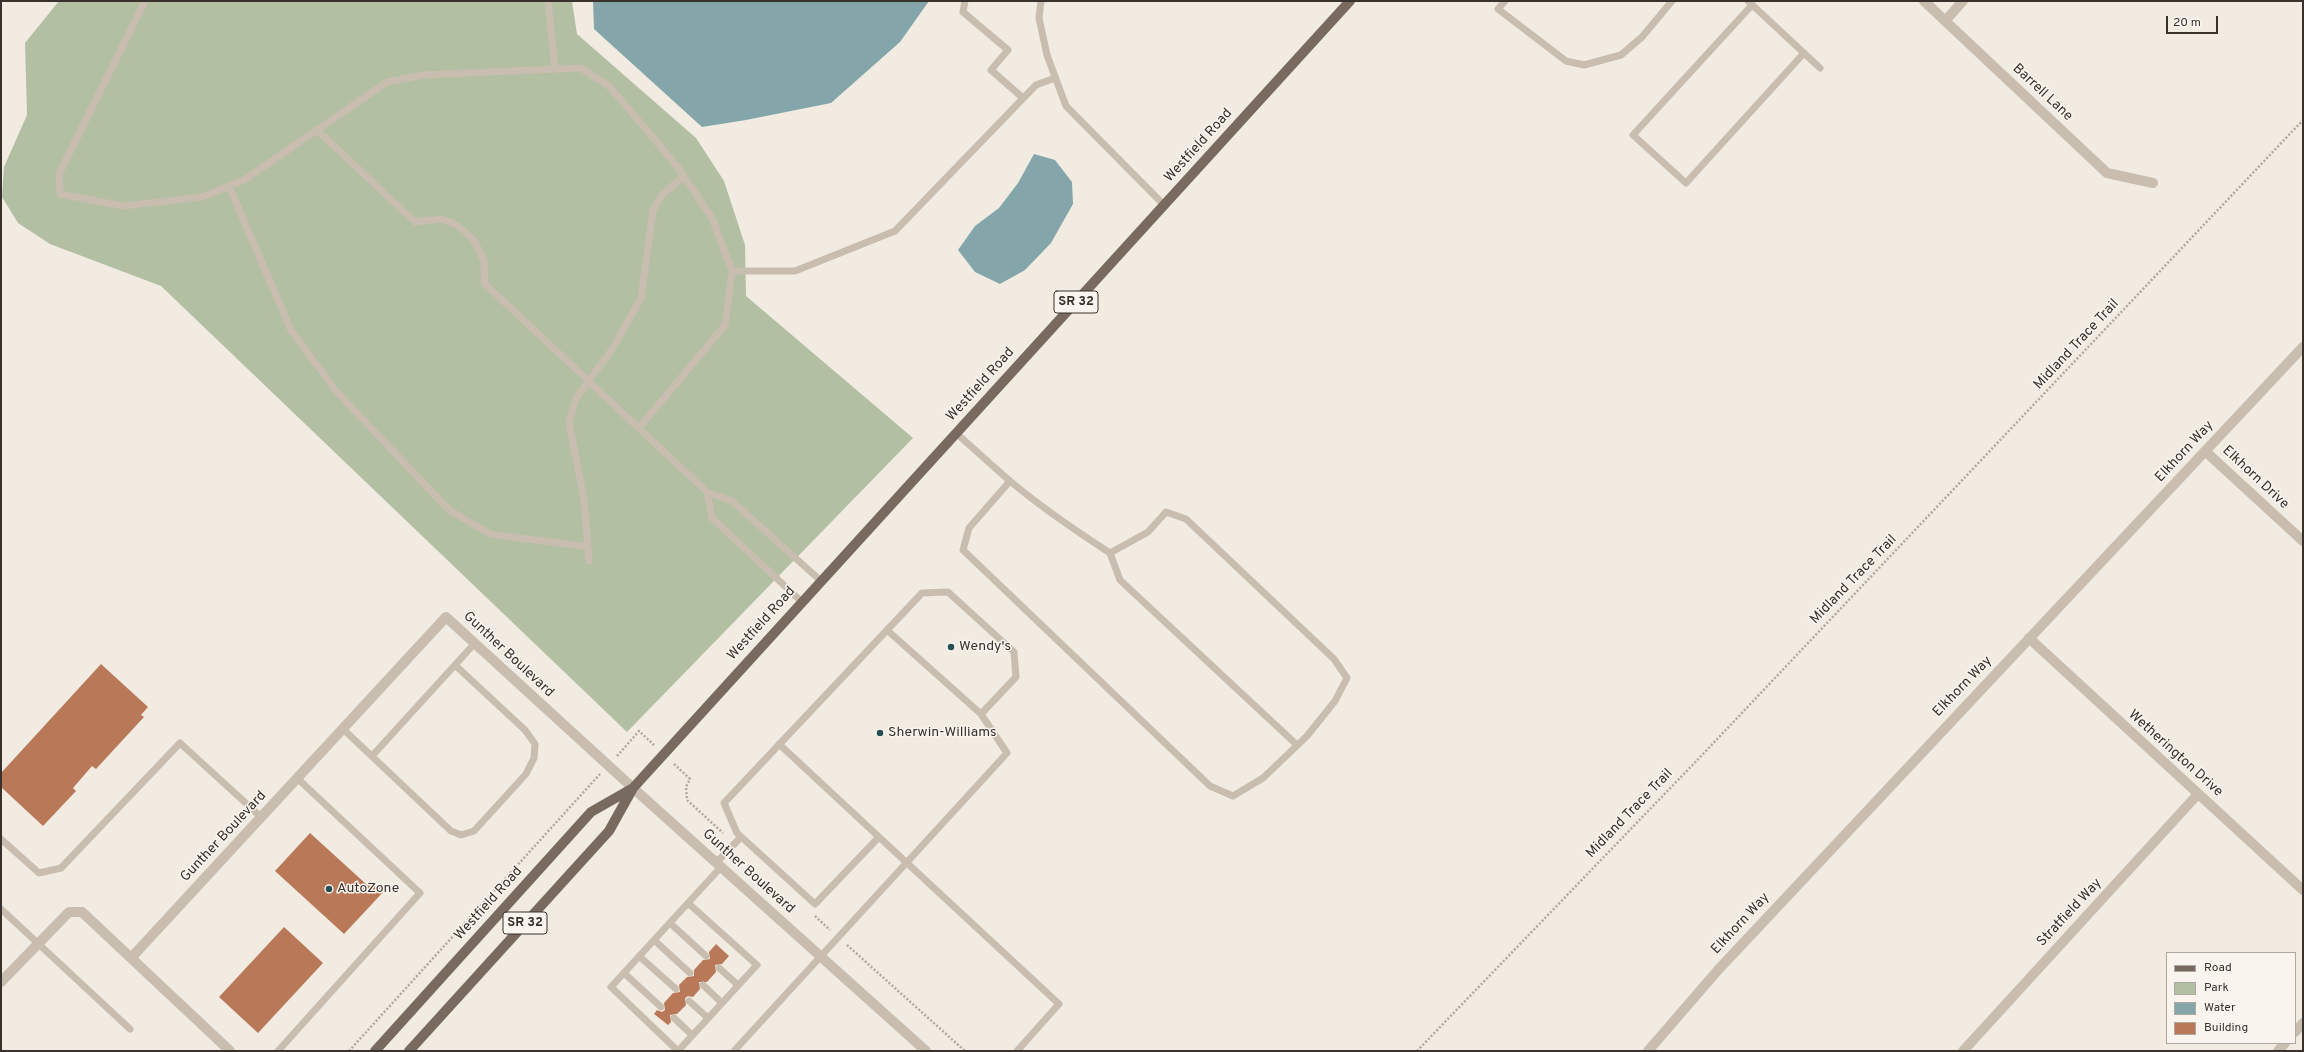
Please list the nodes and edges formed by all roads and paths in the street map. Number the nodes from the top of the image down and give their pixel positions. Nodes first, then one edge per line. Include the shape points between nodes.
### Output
1 (145, 1) edge
2 (548, 1) edge
3 (965, 1) edge
4 (1041, 1) edge
5 (1350, 1) edge
6 (1505, 1) edge
7 (1672, 1) edge
8 (1924, 1) edge
9 (1963, 1) edge
10 (1750, 3) edge
11 (1945, 20) junction
12 (1804, 54) junction
13 (1820, 68) dead end
14 (555, 69) junction
15 (1056, 78) junction
16 (1023, 98) junction
17 (2303, 120) edge
18 (317, 130) junction
19 (684, 176) junction
20 (2153, 183) dead end
21 (229, 186) junction
22 (1164, 206) junction
23 (732, 271) junction
24 (2303, 347) edge
25 (589, 381) junction
26 (639, 428) junction
27 (956, 433) junction
28 (2205, 451) junction
29 (1010, 481) junction
30 (706, 492) junction
31 (2303, 542) edge
32 (588, 547) junction
33 (1110, 552) junction
34 (589, 561) dead end
35 (821, 581) junction
36 (802, 602) junction
37 (887, 630) junction
38 (2029, 638) junction
39 (475, 643) junction
40 (455, 665) junction
41 (981, 714) junction
42 (343, 729) junction
43 (779, 744) junction
44 (1297, 745) junction
45 (664, 755) junction
46 (372, 756) junction
47 (608, 765) junction
48 (297, 778) junction
49 (633, 788) junction
50 (2198, 794) junction
51 (261, 817) junction
52 (741, 837) junction
53 (879, 837) junction
54 (1, 839) edge
55 (734, 844) junction
56 (906, 863) junction
57 (719, 865) junction
58 (2303, 890) edge
59 (688, 903) junction
60 (1, 909) edge
61 (809, 911) dead end
62 (670, 923) junction
63 (838, 937) junction
64 (654, 940) junction
65 (38, 943) junction
66 (639, 956) junction
67 (706, 956) dead end
68 (821, 956) junction
69 (131, 958) junction
70 (719, 968) dead end
71 (624, 974) junction
72 (690, 974) dead end
73 (1, 982) edge
74 (738, 985) junction
75 (703, 986) dead end
76 (676, 989) dead end
77 (689, 1001) dead end
78 (722, 1003) junction
79 (661, 1006) dead end
80 (674, 1018) dead end
81 (708, 1018) junction
82 (2303, 1023) edge
83 (130, 1029) dead end
84 (2296, 1031) edge
85 (692, 1035) junction
86 (230, 1051) edge
87 (278, 1051) edge
88 (349, 1051) edge
89 (375, 1051) edge
90 (409, 1051) edge
91 (678, 1051) edge
92 (734, 1051) edge
93 (926, 1051) edge
94 (965, 1051) edge
95 (1018, 1051) edge
96 (1417, 1051) edge
97 (1648, 1051) edge
98 (1963, 1051) edge

1 - 21 lane via 59,174 60,194 123,206 202,197
2 - 14 lane
3 - 16 lane via 963,12 1008,50 991,70
4 - 15 lane via 1039,18
5 - 22 main road, Westfield Road / SR 32
6 - 7 lane via 1498,9 1566,61 1584,65 1622,55 1642,37
8 - 11 street, Barrell Lane
9 - 11 street
10 - 12 lane
10 - 12 lane via 1633,136 1686,183
11 - 20 street, Barrell Lane via 2107,173
12 - 13 lane
14 - 18 lane via 423,75 387,82
14 - 19 lane via 580,68 610,87
15 - 16 lane via 1036,85
15 - 22 lane via 1066,106
16 - 23 lane via 895,230 794,271
17 - 96 path, Midland Trace Trail via 1704,753
18 - 21 lane via 244,180
18 - 25 lane via 415,222 442,219 457,225 474,240 484,261 485,284
19 - 23 lane via 712,218
19 - 25 lane via 662,195 653,210 641,298 613,348
21 - 32 lane via 291,330 336,391 449,510 490,534
22 - 27 main road, Westfield Road / SR 32
23 - 26 lane via 725,325
24 - 28 street, Elkhorn Way
25 - 26 lane
25 - 32 lane via 576,398 569,422 584,500
26 - 30 lane
27 - 29 lane
27 - 35 main road, Westfield Road / SR 32
28 - 31 street, Elkhorn Drive
28 - 38 street, Elkhorn Way
29 - 33 lane via 1065,524
29 - 44 lane via 969,528 963,550 1210,786 1233,796 1263,778
30 - 35 lane via 732,501
30 - 36 lane via 712,518
32 - 34 lane
33 - 44 lane via 1120,580
33 - 44 lane via 1148,532 1166,512 1186,519 1334,659 1347,678 1335,701 1308,736
35 - 36 main road, Westfield Road / SR 32
36 - 45 main road, Westfield Road / SR 32
37 - 41 lane
37 - 41 lane via 922,593 948,592 1014,652 1016,677
37 - 43 lane
38 - 50 street, Wetherington Drive
38 - 97 street, Elkhorn Way via 1718,970
39 - 40 lane
39 - 42 street, Gunther Boulevard via 446,617
39 - 47 street, Gunther Boulevard
40 - 46 lane
40 - 46 lane via 525,730 535,744 534,758 526,774 474,831 461,835 451,831
41 - 56 lane via 1007,753
42 - 46 lane
42 - 48 street, Gunther Boulevard
43 - 52 lane via 724,804
43 - 53 lane
45 - 47 path via 639,732
45 - 49 main road, Westfield Road / SR 32
45 - 55 path via 690,779 686,787 687,800
47 - 49 street, Gunther Boulevard
47 - 88 path
48 - 51 street, Gunther Boulevard
48 - 87 lane via 420,893
49 - 57 street, Gunther Boulevard
49 - 89 main road, Westfield Road / SR 32 via 591,812
49 - 90 main road, Westfield Road / SR 32 via 609,831
50 - 58 street, Wetherington Drive
50 - 98 street, Stratfield Way
51 - 54 lane via 180,742 61,868 39,873
51 - 69 street, Gunther Boulevard
52 - 53 lane via 815,904
52 - 55 lane
53 - 56 lane
55 - 57 lane
56 - 63 lane
56 - 95 lane via 1059,1004
57 - 59 lane
57 - 68 street, Gunther Boulevard
59 - 62 lane
59 - 74 lane via 757,965
60 - 65 lane
61 - 63 path
62 - 64 lane
62 - 67 lane
63 - 68 lane
63 - 94 path
64 - 66 lane
64 - 72 lane
65 - 69 street via 69,912 76,911 82,912
65 - 73 street
65 - 83 lane
66 - 71 lane
66 - 76 lane
68 - 92 lane
68 - 93 street, Gunther Boulevard
69 - 86 street
70 - 74 lane
71 - 79 lane
71 - 91 lane via 611,987
74 - 78 lane
75 - 78 lane
77 - 81 lane
78 - 81 lane
80 - 85 lane
81 - 85 lane
82 - 84 street
85 - 91 lane

